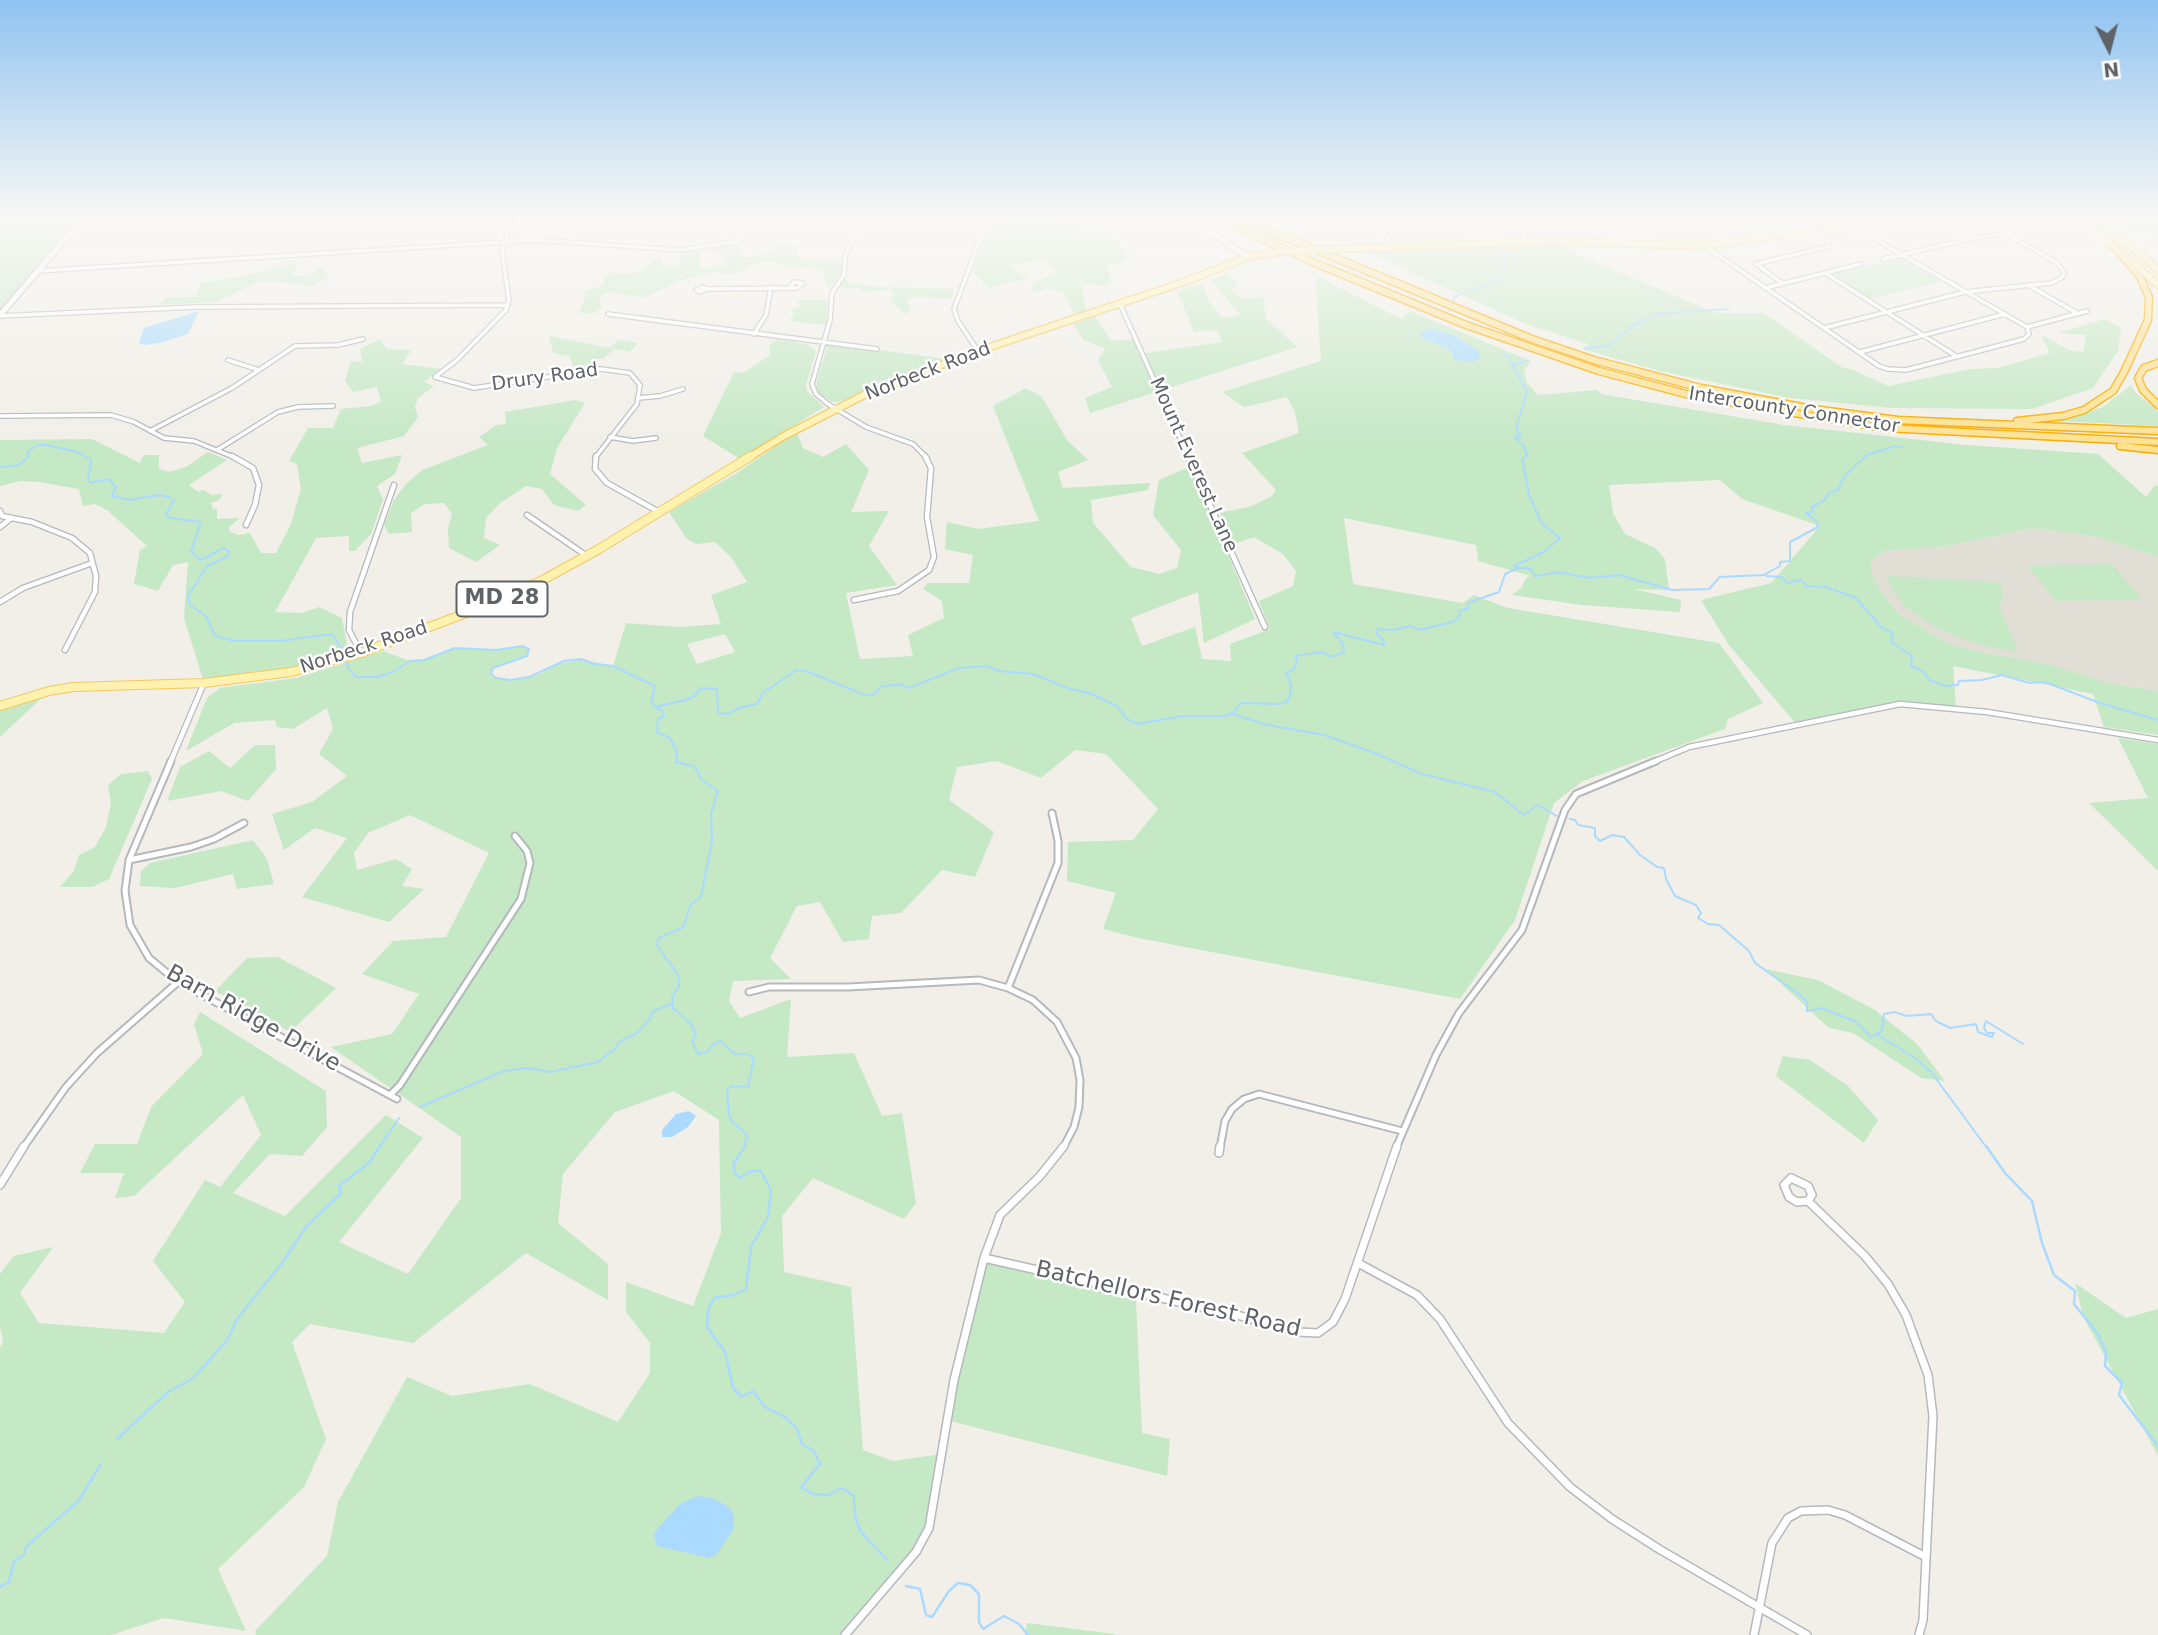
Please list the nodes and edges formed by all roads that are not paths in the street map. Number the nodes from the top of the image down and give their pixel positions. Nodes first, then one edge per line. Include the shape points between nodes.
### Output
1 (20, 292) edge
2 (507, 292) edge
3 (770, 292) edge
4 (832, 292) edge
5 (960, 292) edge
6 (1152, 292) edge
7 (1385, 292) edge
8 (1419, 292) edge
9 (1771, 292) edge
10 (1855, 292) edge
11 (1964, 292) edge
12 (1965, 292) edge
13 (2041, 292) edge
14 (2148, 292) edge
15 (1120, 304) junction
16 (508, 305) junction
17 (2087, 311) dead end
18 (1886, 312) junction
19 (608, 314) dead end
20 (2005, 314) junction
21 (2078, 314) junction
22 (2157, 314) edge
23 (0, 316) edge
24 (2148, 320) junction
25 (2027, 327) junction
26 (1824, 328) junction
27 (754, 334) junction
28 (1924, 335) junction
29 (363, 339) dead end
30 (823, 342) junction
31 (877, 349) dead end
32 (978, 351) junction
33 (1860, 352) junction
34 (1956, 356) junction
35 (228, 360) dead end
36 (2158, 363) edge
37 (259, 370) junction
38 (683, 389) dead end
39 (1697, 397) junction
40 (639, 398) junction
41 (2158, 405) edge
42 (333, 406) dead end
43 (836, 409) junction
44 (0, 416) edge
45 (1920, 421) junction
46 (150, 431) junction
47 (2158, 431) edge
48 (610, 437) junction
49 (656, 438) dead end
50 (2158, 446) edge
51 (217, 450) junction
52 (394, 485) dead end
53 (0, 511) edge
54 (660, 512) junction
55 (527, 515) dead end
56 (10, 519) junction
57 (246, 525) dead end
58 (0, 527) edge
59 (587, 556) junction
60 (92, 563) junction
61 (854, 600) dead end
62 (0, 601) edge
63 (1265, 627) dead end
64 (65, 650) dead end
65 (361, 653) junction
66 (204, 683) junction
67 (0, 706) edge
68 (2158, 740) edge
69 (1052, 813) dead end
70 (244, 823) dead end
71 (515, 836) dead end
72 (129, 860) junction
73 (178, 982) junction
74 (1008, 988) junction
75 (749, 992) dead end
76 (390, 1096) junction
77 (397, 1099) dead end
78 (1402, 1131) junction
79 (1219, 1153) dead end
80 (0, 1185) edge
81 (1808, 1201) dead end
82 (984, 1258) junction
83 (1358, 1263) junction
84 (1924, 1556) junction
85 (1760, 1609) junction
86 (845, 1635) edge
87 (1754, 1635) edge
88 (1807, 1635) edge
89 (1919, 1635) edge

1 - 23 main road
2 - 16 street
3 - 27 street via 765,315
4 - 30 street
5 - 32 street via 954,309
6 - 15 main road, Norbeck Road / MD 28
7 - 39 highway, Intercounty Connector via 1466,326 1599,371
8 - 45 highway, Intercounty Connector via 1594,360 1732,395
9 - 26 street
10 - 18 street
11 - 18 street
12 - 20 street
13 - 21 street
14 - 24 highway
15 - 32 main road, Norbeck Road / MD 28
15 - 63 street, Mount Everest Lane
16 - 23 street via 196,307
16 - 40 street, Drury Road via 435,377 474,388 614,369 636,377
17 - 21 street
18 - 26 street
18 - 28 street
19 - 27 street
20 - 25 street
20 - 28 street
21 - 25 street
22 - 24 highway
24 - 45 highway via 2112,391 2084,410 2012,422
25 - 34 street via 2029,334 2024,339
26 - 33 street
27 - 30 street
28 - 33 street
28 - 34 street
29 - 37 street via 295,346
30 - 31 street
30 - 43 street via 812,384 816,394
32 - 43 main road, Norbeck Road / MD 28
33 - 34 street via 1880,366 1900,371
35 - 37 street
36 - 41 highway via 2144,368 2138,378
37 - 46 street
38 - 40 street
39 - 50 highway, Intercounty Connector via 1885,428
39 - 50 highway via 1764,414 1872,430
40 - 48 street via 633,412
42 - 51 street via 278,412
43 - 54 main road, Norbeck Road / MD 28
43 - 61 street via 866,427 913,444 931,468 927,517 934,557 929,570 905,588
44 - 46 street via 103,414
45 - 47 highway, Intercounty Connector
46 - 51 street
48 - 49 street
48 - 54 street via 595,458 599,476
51 - 57 street via 246,463 258,476 259,493
52 - 65 street via 350,612 349,630
53 - 56 street
54 - 59 main road, Norbeck Road / MD 28
55 - 59 street
56 - 58 street
56 - 60 street via 32,522 72,538 90,553
59 - 65 main road, Norbeck Road / MD 28 via 512,595
60 - 62 street
60 - 64 street via 95,593
65 - 66 main road, Norbeck Road / MD 28 via 291,672
66 - 67 main road, Norbeck Road / MD 28 via 74,687
66 - 72 street, Barn Ridge Drive
68 - 78 street, Batchellors Forest Road via 1987,712 1900,705 1689,747 1576,794 1565,810 1522,930 1459,1013
69 - 74 street via 1058,863
70 - 72 street via 191,847
71 - 76 street via 530,863 521,899
72 - 73 street, Barn Ridge Drive via 125,891 130,925 149,958
73 - 76 street, Barn Ridge Drive
73 - 80 street via 97,1053 66,1087
74 - 75 street via 947,980 769,987
74 - 82 street via 1043,1008 1067,1038 1080,1080 1079,1107 1063,1148 1000,1215
76 - 77 street, Barn Ridge Drive
78 - 79 street via 1259,1094 1232,1109 1224,1121
78 - 83 street, Batchellors Forest Road
81 - 84 street via 1888,1284 1920,1348 1933,1416
82 - 83 street, Batchellors Forest Road via 1318,1333 1333,1322
82 - 86 street via 954,1380 929,1528 916,1552
83 - 85 street via 1417,1295 1440,1319 1508,1423 1570,1487 1612,1519
84 - 85 street via 1845,1515 1801,1511 1788,1518 1772,1543
84 - 89 street
85 - 87 street
85 - 88 street

